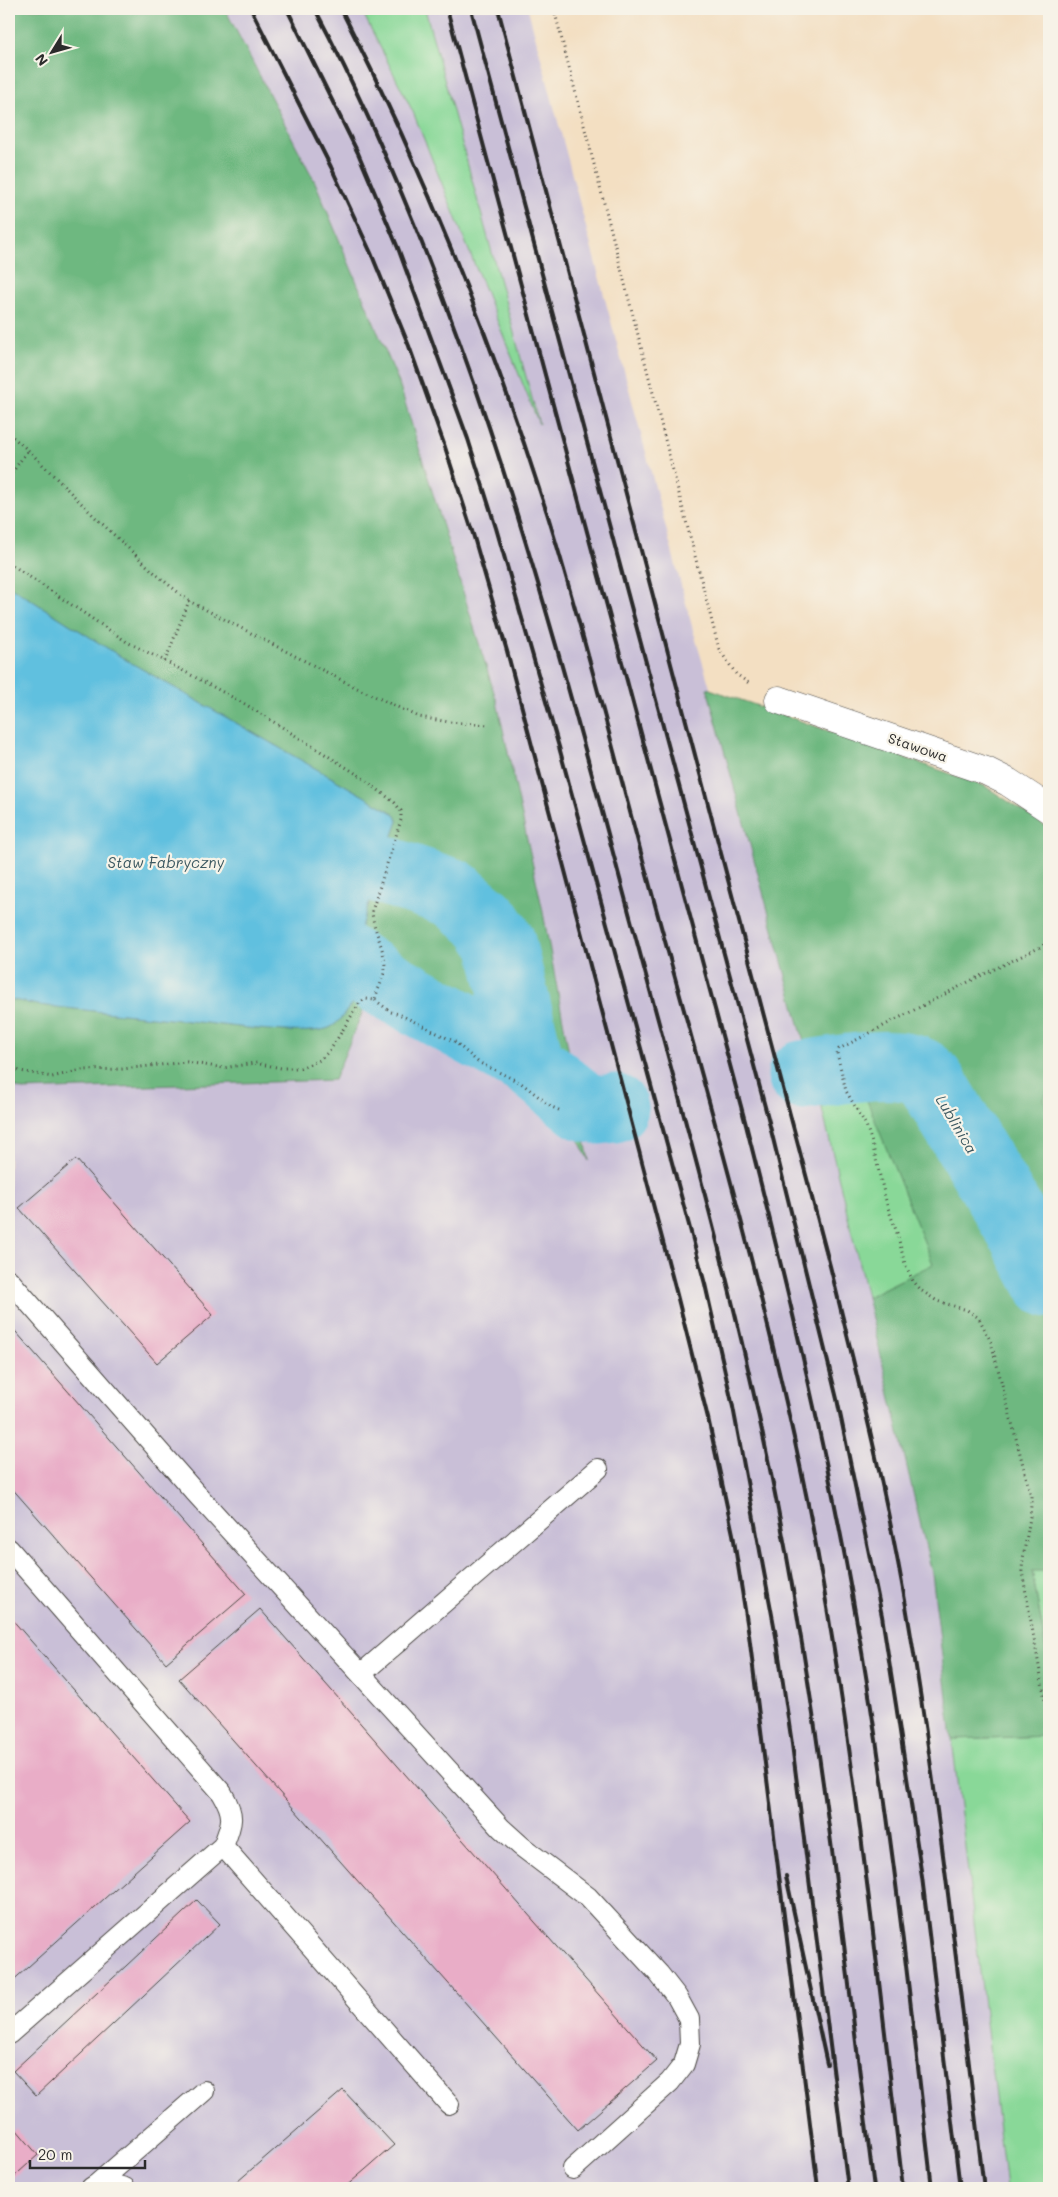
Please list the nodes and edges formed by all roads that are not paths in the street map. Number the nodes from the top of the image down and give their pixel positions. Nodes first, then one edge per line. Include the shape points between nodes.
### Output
1 (779, 700) road end
2 (1049, 808) edge
3 (9, 1280) edge
4 (598, 1468) dead end
5 (9, 1549) edge
6 (361, 1674) junction
7 (223, 1846) junction
8 (9, 2034) edge
9 (204, 2091) dead end
10 (449, 2104) dead end
11 (573, 2169) dead end
12 (94, 2186) edge
13 (125, 2188) edge

1 - 2 street, Stawowa via 986,771
3 - 6 lane via 193,1490
4 - 6 lane
5 - 7 lane via 222,1793 232,1813
6 - 11 lane via 501,1828 588,1896 659,1974 689,2019 690,2044 684,2064 670,2082
7 - 8 lane
7 - 10 lane
9 - 12 lane
12 - 13 lane

